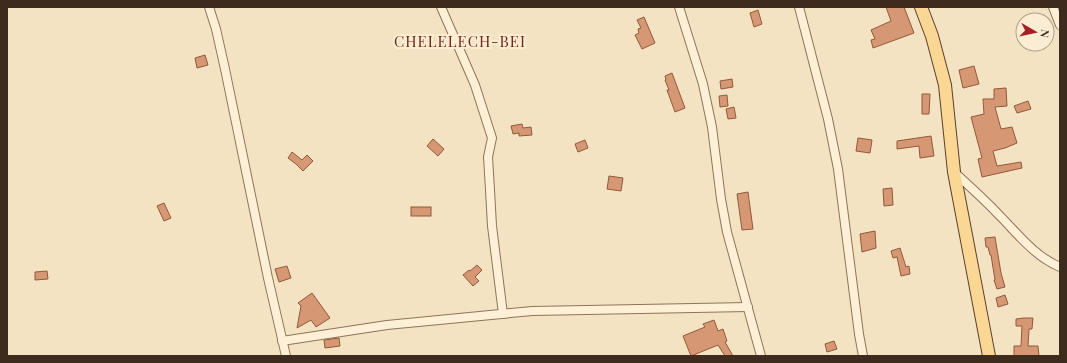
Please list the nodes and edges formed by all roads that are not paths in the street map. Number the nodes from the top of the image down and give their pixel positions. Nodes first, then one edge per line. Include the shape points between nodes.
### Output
1 (209, 7) edge
2 (441, 7) edge
3 (680, 7) edge
4 (799, 7) edge
5 (921, 7) edge
6 (1053, 7) edge
7 (1060, 25) edge
8 (954, 172) junction
9 (1060, 267) edge
10 (748, 307) junction
11 (503, 314) junction
12 (282, 341) junction
13 (286, 356) edge
14 (761, 356) edge
15 (863, 356) edge
16 (989, 356) edge

1 - 12 street via 216,29
2 - 11 street via 474,85 492,138 488,157 490,197
3 - 10 street via 703,84 726,225
4 - 15 street via 838,169
5 - 8 main road via 932,36 944,86
6 - 7 street
8 - 9 street via 1032,250
8 - 16 main road
10 - 11 street via 599,309
10 - 14 street
11 - 12 street via 387,326
12 - 13 street

